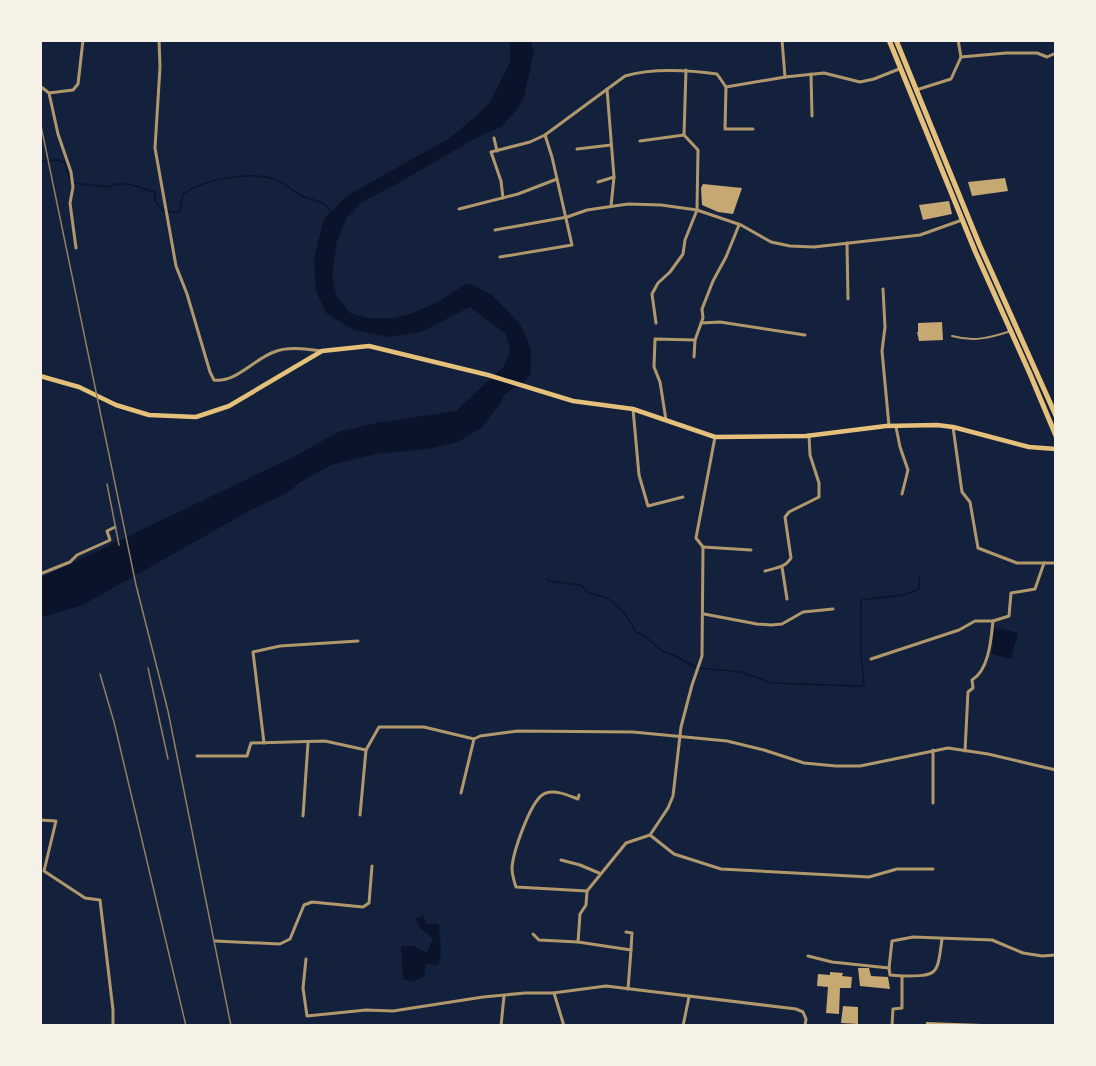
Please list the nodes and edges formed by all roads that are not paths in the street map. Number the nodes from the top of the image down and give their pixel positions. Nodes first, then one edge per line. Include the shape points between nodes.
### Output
1 (83, 40) edge
2 (159, 40) edge
3 (782, 40) edge
4 (889, 40) edge
5 (896, 40) edge
6 (958, 40) edge
7 (1056, 53) edge
8 (961, 57) junction
9 (899, 69) junction
10 (686, 70) junction
11 (811, 74) junction
12 (785, 77) junction
13 (40, 86) edge
14 (726, 87) junction
15 (607, 89) junction
16 (916, 90) junction
17 (49, 93) junction
18 (812, 116) dead end
19 (753, 129) dead end
20 (545, 135) junction
21 (684, 135) junction
22 (494, 138) dead end
23 (640, 141) dead end
24 (611, 145) junction
25 (578, 149) dead end
26 (497, 151) junction
27 (614, 177) junction
28 (557, 179) junction
29 (597, 182) dead end
30 (503, 198) junction
31 (611, 206) junction
32 (459, 209) dead end
33 (698, 210) junction
34 (567, 217) junction
35 (963, 220) junction
36 (739, 224) junction
37 (495, 230) dead end
38 (847, 243) junction
39 (76, 248) dead end
40 (500, 257) dead end
41 (883, 289) dead end
42 (848, 299) dead end
43 (656, 323) dead end
44 (701, 323) junction
45 (1011, 331) junction
46 (805, 335) dead end
47 (952, 336) dead end
48 (695, 340) junction
49 (322, 351) junction
50 (694, 357) dead end
51 (40, 376) edge
52 (633, 409) junction
53 (1056, 416) edge
54 (666, 420) junction
55 (896, 425) junction
56 (889, 426) junction
57 (953, 427) junction
58 (809, 435) junction
59 (716, 436) junction
60 (1056, 436) edge
61 (1056, 449) edge
62 (902, 494) dead end
63 (683, 497) dead end
64 (115, 527) dead end
65 (703, 547) junction
66 (751, 550) dead end
67 (1044, 563) junction
68 (1056, 563) edge
69 (782, 567) junction
70 (765, 571) dead end
71 (40, 574) edge
72 (787, 599) dead end
73 (833, 609) dead end
74 (704, 614) junction
75 (993, 621) junction
76 (358, 641) dead end
77 (871, 659) dead end
78 (680, 738) junction
79 (474, 739) junction
80 (308, 742) junction
81 (264, 743) junction
82 (366, 750) junction
83 (933, 750) junction
84 (965, 751) junction
85 (197, 756) dead end
86 (1056, 770) edge
87 (461, 793) dead end
88 (579, 795) dead end
89 (933, 803) dead end
90 (303, 816) dead end
91 (360, 816) dead end
92 (40, 819) edge
93 (650, 835) junction
94 (561, 860) dead end
95 (372, 867) dead end
96 (933, 869) dead end
97 (599, 873) junction
98 (587, 891) junction
99 (626, 932) dead end
100 (533, 934) dead end
101 (942, 939) junction
102 (215, 941) dead end
103 (578, 942) junction
104 (631, 950) junction
105 (1056, 955) edge
106 (808, 956) dead end
107 (306, 959) dead end
108 (889, 968) junction
109 (902, 976) junction
110 (627, 989) junction
111 (554, 993) junction
112 (504, 996) junction
113 (689, 997) junction
114 (113, 1026) edge
115 (501, 1026) edge
116 (564, 1026) edge
117 (683, 1026) edge
118 (806, 1026) edge
119 (892, 1026) edge

1 - 17 street via 78,84 73,90
2 - 49 street via 155,148 176,266 214,380 222,381 274,351
3 - 12 street
4 - 9 highway
5 - 16 highway
6 - 8 street
7 - 8 street via 1047,57 1037,53
8 - 16 street via 951,79
9 - 11 street via 860,82 824,73
9 - 35 highway
10 - 14 street via 717,74
10 - 15 street via 640,71
10 - 21 street
11 - 12 street
11 - 18 street
12 - 14 street
13 - 17 street
14 - 19 street via 725,129
15 - 20 street
15 - 24 street
16 - 53 highway
17 - 39 street via 71,171 70,203
20 - 26 street
20 - 28 street
21 - 23 street
21 - 33 street via 698,150
22 - 26 street
24 - 25 street
24 - 27 street
26 - 30 street via 491,152
27 - 29 street
27 - 31 street
28 - 30 street
28 - 34 street
30 - 32 street
31 - 33 street via 661,205
31 - 34 street
33 - 36 street
33 - 43 street via 683,254 652,294
34 - 37 street
34 - 40 street via 571,246
35 - 38 street via 924,234
35 - 45 highway
36 - 38 street via 779,244 814,247
36 - 44 street via 702,309
38 - 42 street
41 - 56 street via 882,351
44 - 46 street via 720,322
44 - 48 street
45 - 47 street via 968,340
45 - 60 highway
48 - 50 street
48 - 54 street via 655,339 654,367
49 - 51 main road via 229,406 196,417 149,415
49 - 52 main road via 381,348 587,404
52 - 54 main road
52 - 63 street via 639,475 648,506
54 - 59 main road
55 - 56 main road
55 - 57 main road
55 - 62 street via 908,470
56 - 58 main road
57 - 61 main road via 1004,442
57 - 67 street via 962,492 970,502 978,548 1017,563
58 - 59 main road
58 - 69 street via 819,497 785,517 791,558
59 - 65 street via 696,538
64 - 71 street via 107,531 110,540
65 - 66 street
65 - 74 street
67 - 68 street
67 - 75 street via 1035,589 1011,593 1009,616
69 - 70 street
69 - 72 street
73 - 74 street via 804,612 782,624 771,625
74 - 78 street via 702,656
75 - 77 street via 975,621
75 - 84 street via 981,674 972,680 973,688 968,692
76 - 81 street via 280,646 253,652
78 - 79 street via 633,732 534,730 480,735
78 - 83 street via 727,741 804,764 836,766 860,766
78 - 93 street via 672,796
79 - 82 street via 424,727 379,727
79 - 87 street
80 - 81 street
80 - 82 street via 325,741
80 - 90 street
81 - 85 street via 251,743 247,756
82 - 91 street
83 - 84 street
83 - 89 street
84 - 86 street
88 - 98 street via 578,799 558,792 544,793 536,799 515,852 512,871 516,887
92 - 114 street via 56,822 44,871 85,898 100,900
93 - 96 street via 674,854 721,869 869,878 897,869
93 - 97 street via 626,843
94 - 97 street
95 - 102 street via 369,903 363,907 312,902 304,905 290,939 280,944
97 - 98 street
98 - 103 street
99 - 104 street via 632,933
100 - 103 street via 539,940
101 - 105 street via 992,940 1023,953
101 - 108 street via 913,937 892,941
101 - 109 street via 938,968 933,973
103 - 104 street
104 - 110 street
106 - 108 street
107 - 112 street via 303,988 307,1016 393,1011
108 - 109 street via 890,975
109 - 119 street via 902,1008 893,1009
110 - 111 street via 606,986
110 - 113 street
111 - 112 street
111 - 116 street
112 - 115 street
113 - 117 street
113 - 118 street via 796,1009 803,1012

